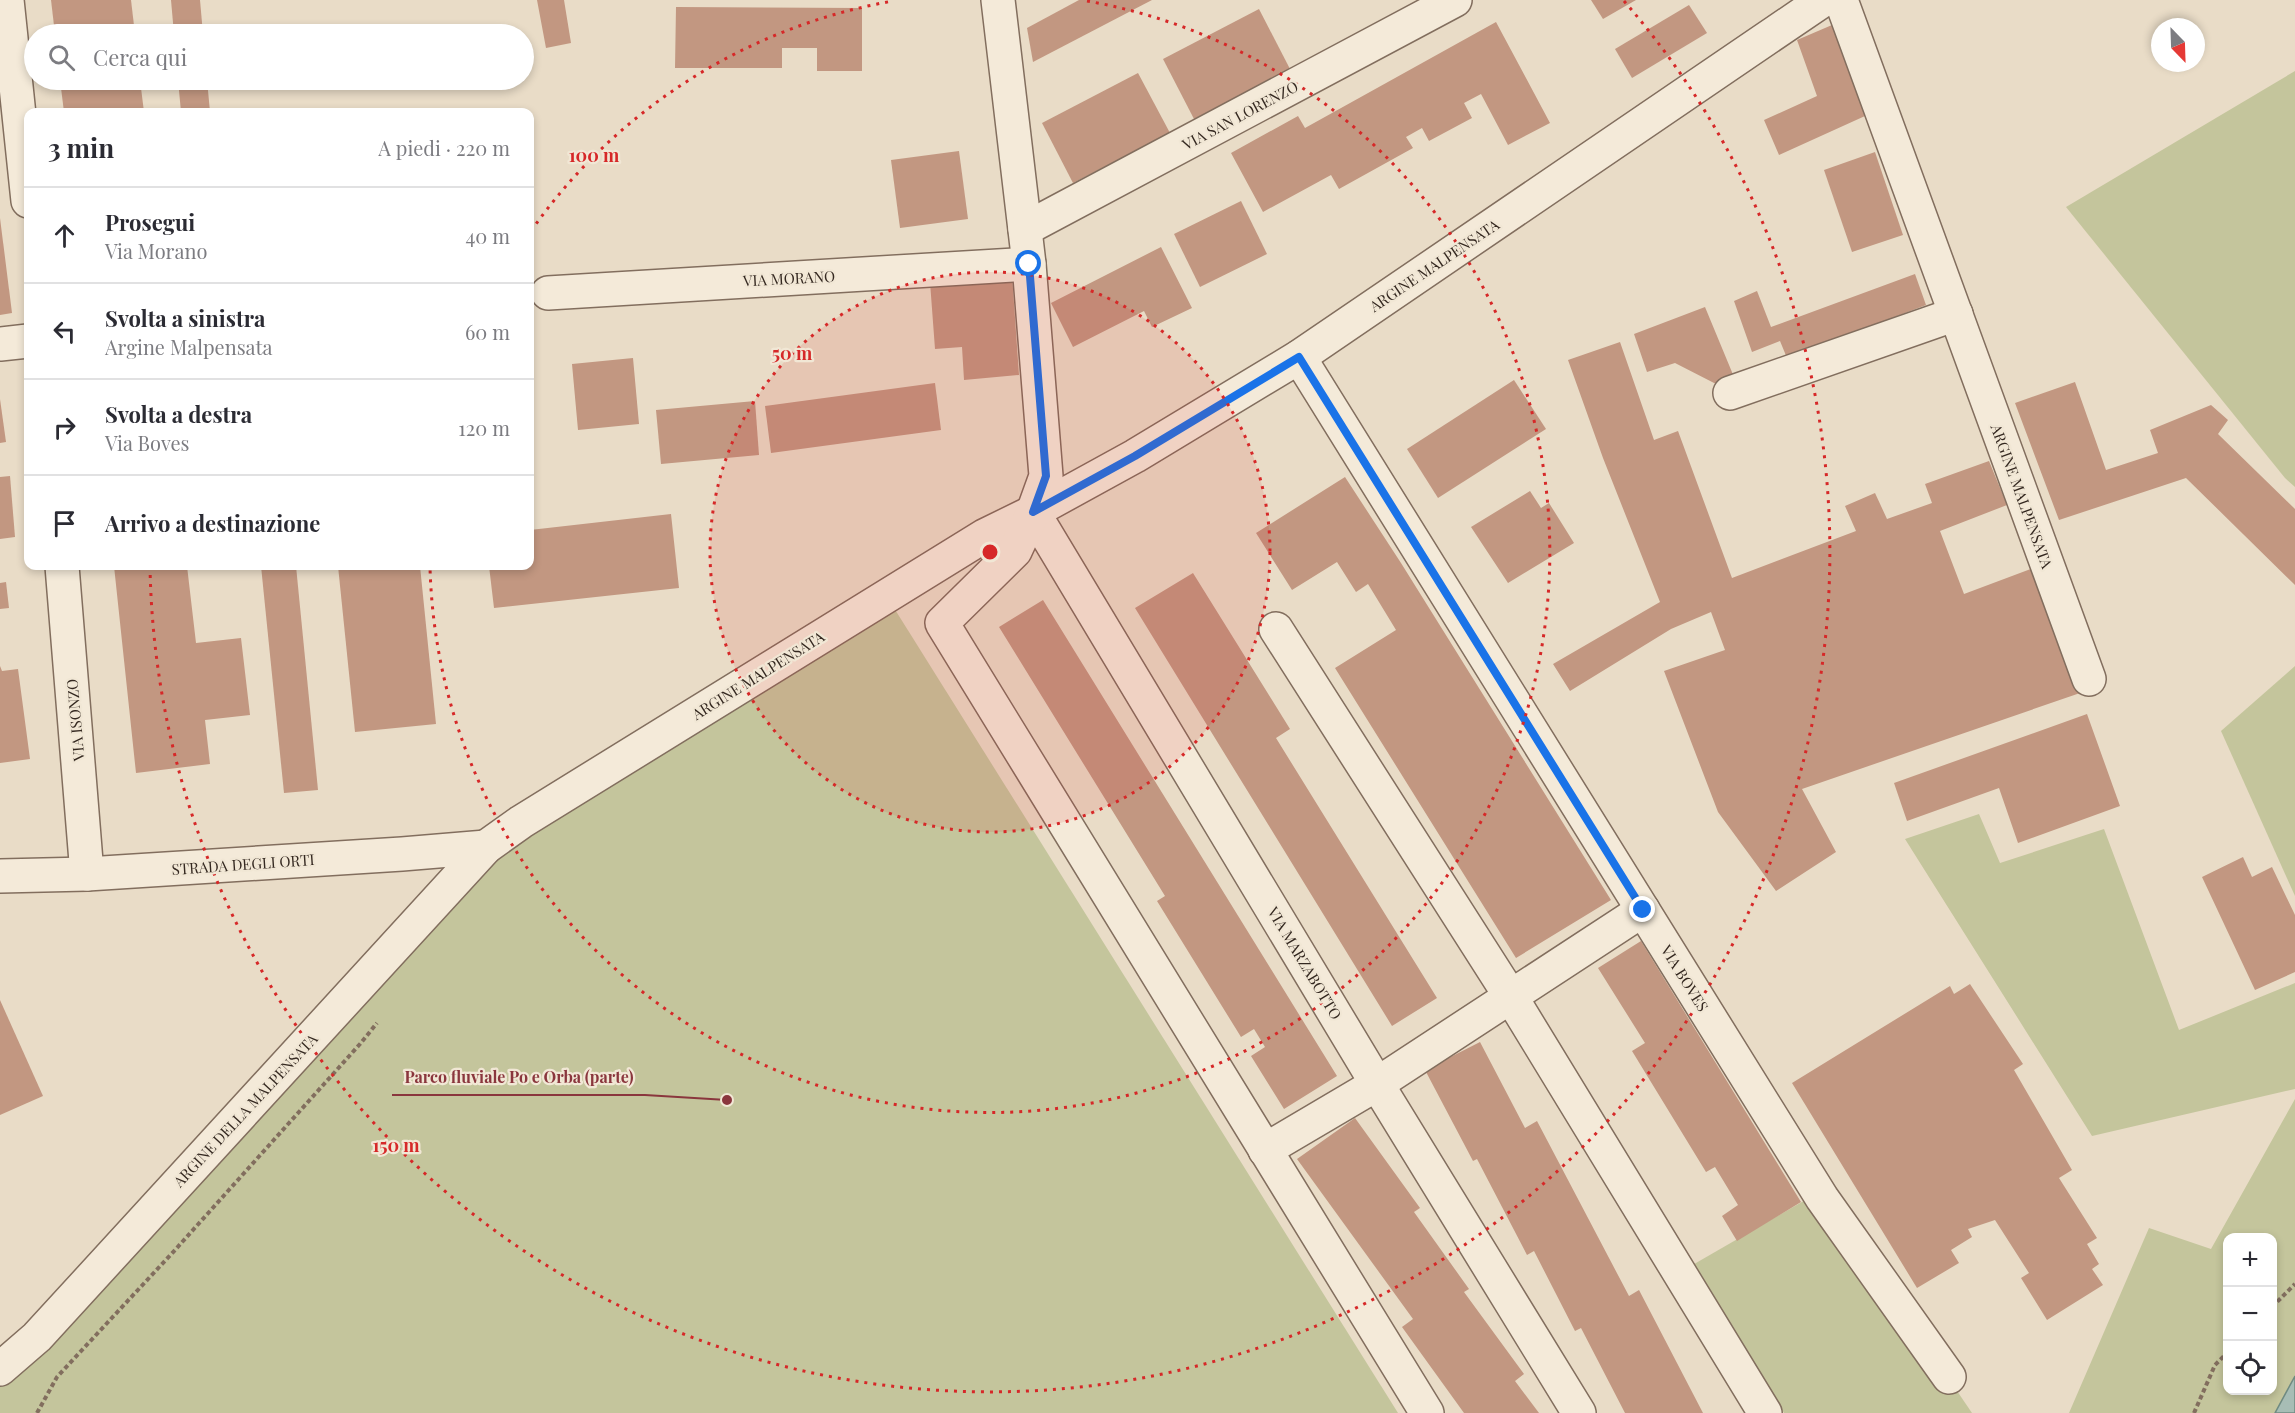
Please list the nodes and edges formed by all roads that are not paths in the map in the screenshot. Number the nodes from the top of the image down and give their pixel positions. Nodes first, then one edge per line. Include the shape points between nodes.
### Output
1 (7, 0) edge
2 (998, 0) edge
3 (1455, 0) edge
4 (1823, 0) edge
5 (1841, 0) edge
6 (24, 163) edge
7 (1025, 229) junction
8 (1029, 264) junction
9 (548, 293) dead end
10 (1956, 314) junction
11 (24, 341) edge
12 (0, 344) edge
13 (1299, 357) junction
14 (1730, 393) dead end
15 (1033, 512) junction
16 (62, 570) edge
17 (1276, 629) dead end
18 (2089, 679) dead end
19 (486, 847) junction
20 (87, 874) junction
21 (0, 876) edge
22 (1643, 910) junction
23 (1511, 997) junction
24 (1377, 1084) junction
25 (1266, 1150) junction
26 (0, 1369) edge
27 (1949, 1377) dead end
28 (1427, 1413) edge
29 (1579, 1413) edge
30 (1765, 1413) edge

1 - 6 street
2 - 7 street
3 - 7 street, VIA SAN LORENZO
4 - 13 street, ARGINE MALPENSATA
5 - 10 street, ARGINE MALPENSATA
7 - 8 street
8 - 9 street, VIA MORANO
8 - 15 street via 1046,476
10 - 14 street
10 - 18 street, ARGINE MALPENSATA
11 - 12 street
13 - 15 street, ARGINE MALPENSATA
13 - 22 street, VIA BOVES
15 - 19 street, ARGINE MALPENSATA via 984,536 531,815
15 - 24 street, VIA MARZABOTTO
15 - 25 street via 1015,551 942,623
16 - 20 street, VIA ISONZO
17 - 23 street
19 - 20 street, STRADA DEGLI ORTI
19 - 26 street, ARGINE DELLA MALPENSATA via 37,1337
20 - 21 street, STRADA DEGLI ORTI
22 - 23 street
22 - 27 street, VIA BOVES via 1822,1198
23 - 24 street
23 - 30 street
24 - 25 street
24 - 29 street, VIA MARZABOTTO
25 - 28 street

